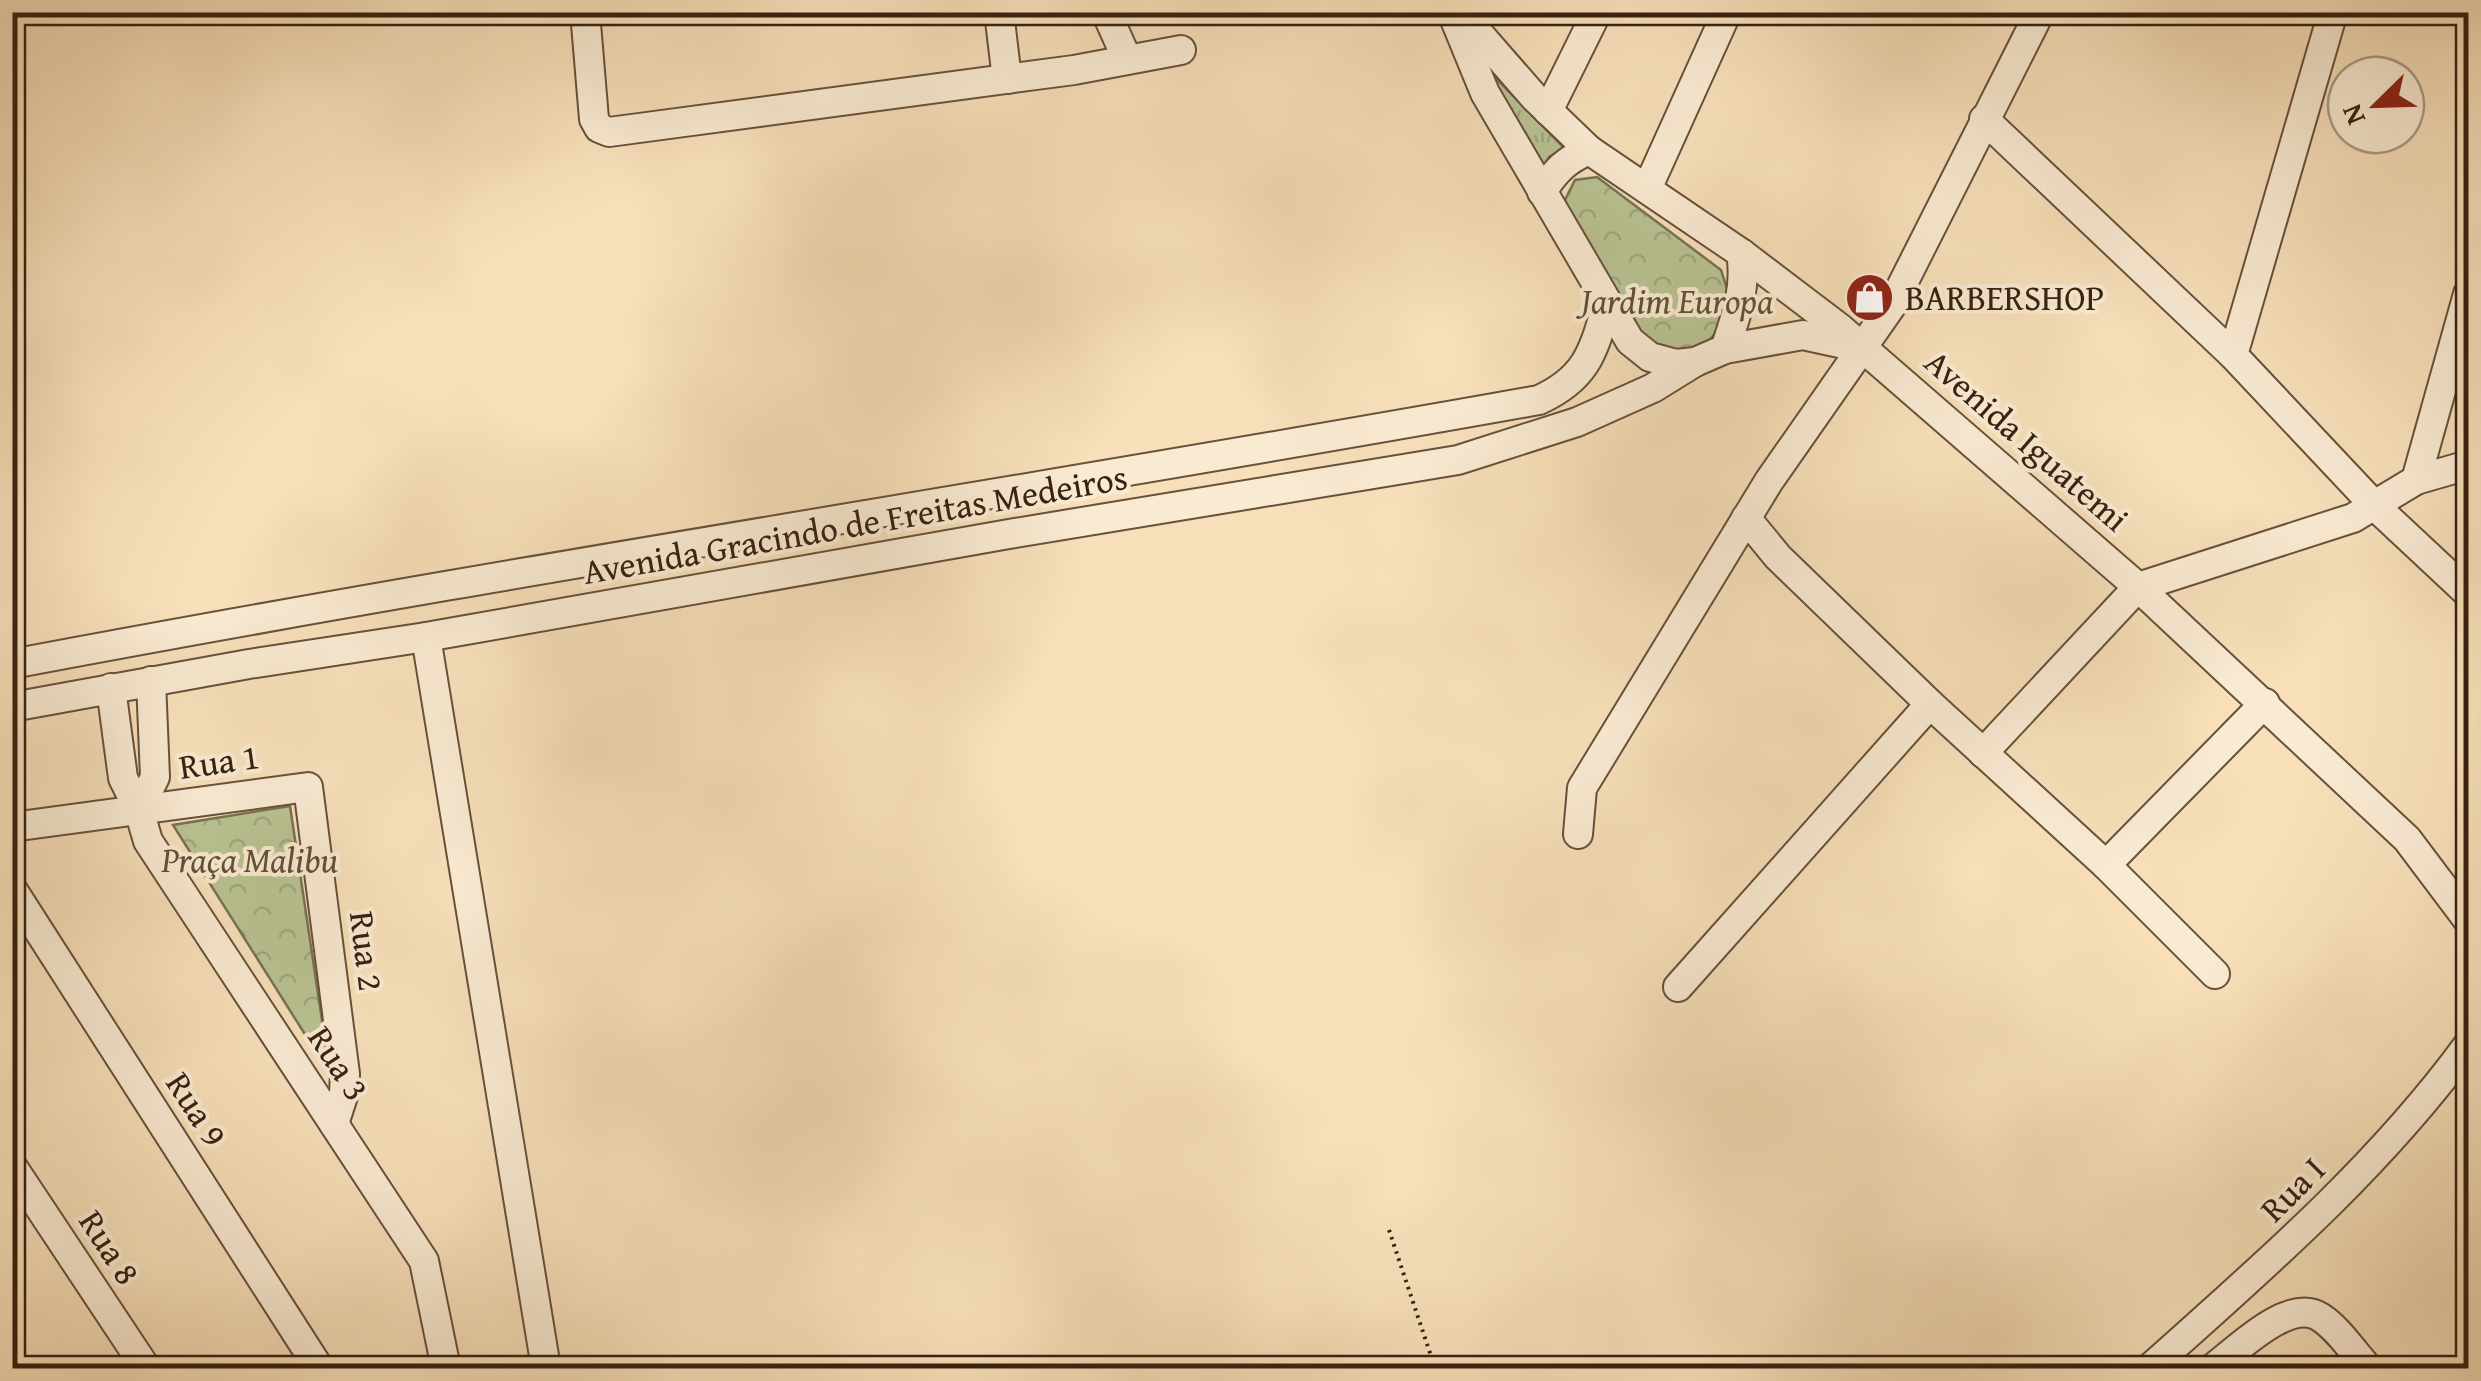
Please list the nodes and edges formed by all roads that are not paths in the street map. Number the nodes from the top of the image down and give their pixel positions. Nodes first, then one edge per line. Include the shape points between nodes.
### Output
1 (585, 12) edge
2 (999, 12) edge
3 (1106, 12) edge
4 (1597, 12) edge
5 (1727, 12) edge
6 (2040, 12) edge
7 (2333, 12) edge
8 (1463, 15) edge
9 (1181, 50) dead end
10 (1127, 60) junction
11 (1008, 80) junction
12 (1548, 110) junction
13 (1984, 120) junction
14 (1589, 150) junction
15 (1647, 189) junction
16 (1542, 192) junction
17 (1741, 253) junction
18 (2468, 294) edge
19 (1607, 306) junction
20 (1864, 348) junction
21 (1725, 349) junction
22 (2233, 355) junction
23 (1695, 362) junction
24 (2468, 464) edge
25 (2416, 480) junction
26 (2376, 507) junction
27 (1746, 518) junction
28 (2138, 587) junction
29 (2468, 593) edge
30 (426, 636) junction
31 (12, 664) edge
32 (152, 681) junction
33 (111, 688) junction
34 (2265, 703) junction
35 (1930, 704) junction
36 (12, 707) edge
37 (1983, 753) junction
38 (308, 787) joint
39 (139, 810) junction
40 (12, 827) edge
41 (1578, 834) dead end
42 (2106, 865) junction
43 (12, 889) edge
44 (2468, 920) edge
45 (2215, 974) dead end
46 (1678, 987) dead end
47 (2468, 1045) edge
48 (334, 1124) junction
49 (12, 1166) edge
50 (146, 1368) edge
51 (320, 1368) edge
52 (446, 1368) edge
53 (546, 1368) edge
54 (2150, 1368) edge
55 (2213, 1368) edge
56 (2368, 1368) edge

1 - 11 street via 594,119 609,132
2 - 11 street
3 - 10 street
4 - 12 street
5 - 15 street
6 - 13 street
7 - 22 street
8 - 12 street, Avenida Iguatemi
8 - 16 street via 1485,92
9 - 10 street
10 - 11 street
12 - 14 street, Avenida Iguatemi
13 - 20 street via 1892,306
13 - 22 street
14 - 15 street, Avenida Iguatemi
14 - 16 street via 1554,172
15 - 17 street, Avenida Iguatemi
16 - 19 street
17 - 20 street, Avenida Iguatemi
17 - 21 street via 1745,276
18 - 25 street
19 - 23 street via 1650,358
19 - 31 street, Avenida Gracindo de Freitas Medeiros via 1589,359 1568,384 1539,400
20 - 21 street, Avenida Gracindo de Freitas Medeiros via 1803,335
20 - 27 street
20 - 28 street, Avenida Iguatemi
21 - 23 street, Avenida Gracindo de Freitas Medeiros
22 - 26 street
23 - 30 street, Avenida Gracindo de Freitas Medeiros via 1577,422 1458,460
24 - 25 street
25 - 26 street
26 - 28 street
26 - 29 street
27 - 35 street
27 - 41 street via 1582,788
28 - 34 street, Avenida Iguatemi
28 - 37 street
30 - 32 street, Avenida Gracindo de Freitas Medeiros
30 - 53 street
32 - 33 street, Avenida Gracindo de Freitas Medeiros
32 - 39 street via 155,777
33 - 36 street, Avenida Gracindo de Freitas Medeiros
33 - 39 street, Rua 3 via 123,778
34 - 42 street
34 - 44 street, Avenida Iguatemi via 2407,839
35 - 37 street
35 - 46 street
37 - 42 street
38 - 39 street, Rua 1
38 - 48 street, Rua 2 via 345,1074
39 - 40 street, Rua 1
39 - 48 street, Rua 3 via 148,840
42 - 45 street
43 - 51 street, Rua 9
47 - 54 street, Rua I via 2361,1172
48 - 52 street, Rua 3 via 427,1268
49 - 50 street, Rua 8
55 - 56 street via 2262,1330 2302,1312 2332,1327

